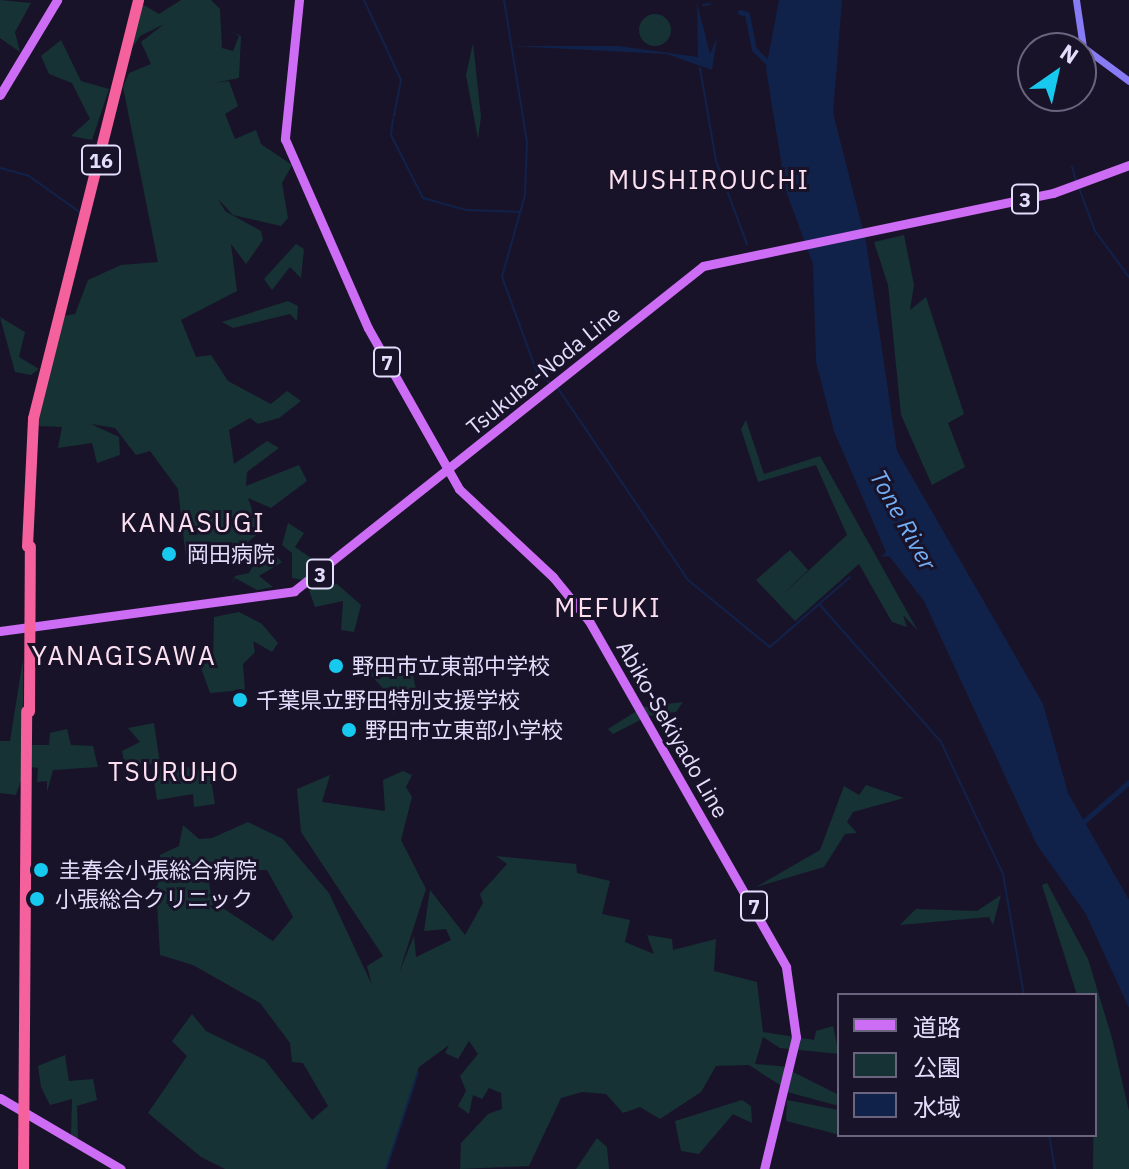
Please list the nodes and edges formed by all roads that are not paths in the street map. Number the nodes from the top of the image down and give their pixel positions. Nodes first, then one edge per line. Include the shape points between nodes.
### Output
1 (57, 0) edge
2 (140, 0) edge
3 (299, 0) edge
4 (1076, 0) edge
5 (1129, 81) edge
6 (0, 95) edge
7 (1129, 165) edge
8 (447, 471) junction
9 (28, 529) junction
10 (28, 628) junction
11 (0, 631) edge
12 (28, 711) junction
13 (26, 730) junction
14 (29, 750) junction
15 (0, 1098) edge
16 (25, 1109) junction
17 (25, 1169) edge
18 (121, 1169) edge
19 (764, 1169) edge

1 - 6 main road
2 - 9 highway, 16 via 33,418
3 - 8 main road, Abiko-Sekiyado Line / 7 via 287,145 368,328
4 - 5 main road via 1083,47
7 - 8 main road, Tsukuba-Noda Line / 3 via 1061,191 769,249 698,269
8 - 10 main road, Tsukuba-Noda Line / 3 via 289,593
8 - 19 main road, Abiko-Sekiyado Line / 7 via 589,621 779,950 793,991 796,1037
9 - 10 highway, 16
9 - 12 highway, 16, bridge
10 - 11 main road, Tsukuba-Noda Line / 3
10 - 13 highway, 16
10 - 14 highway, 16
12 - 13 highway, 16
12 - 14 highway, 16
13 - 16 highway, 16
14 - 16 highway, 16
15 - 16 main road
16 - 17 highway, 16
16 - 18 main road

